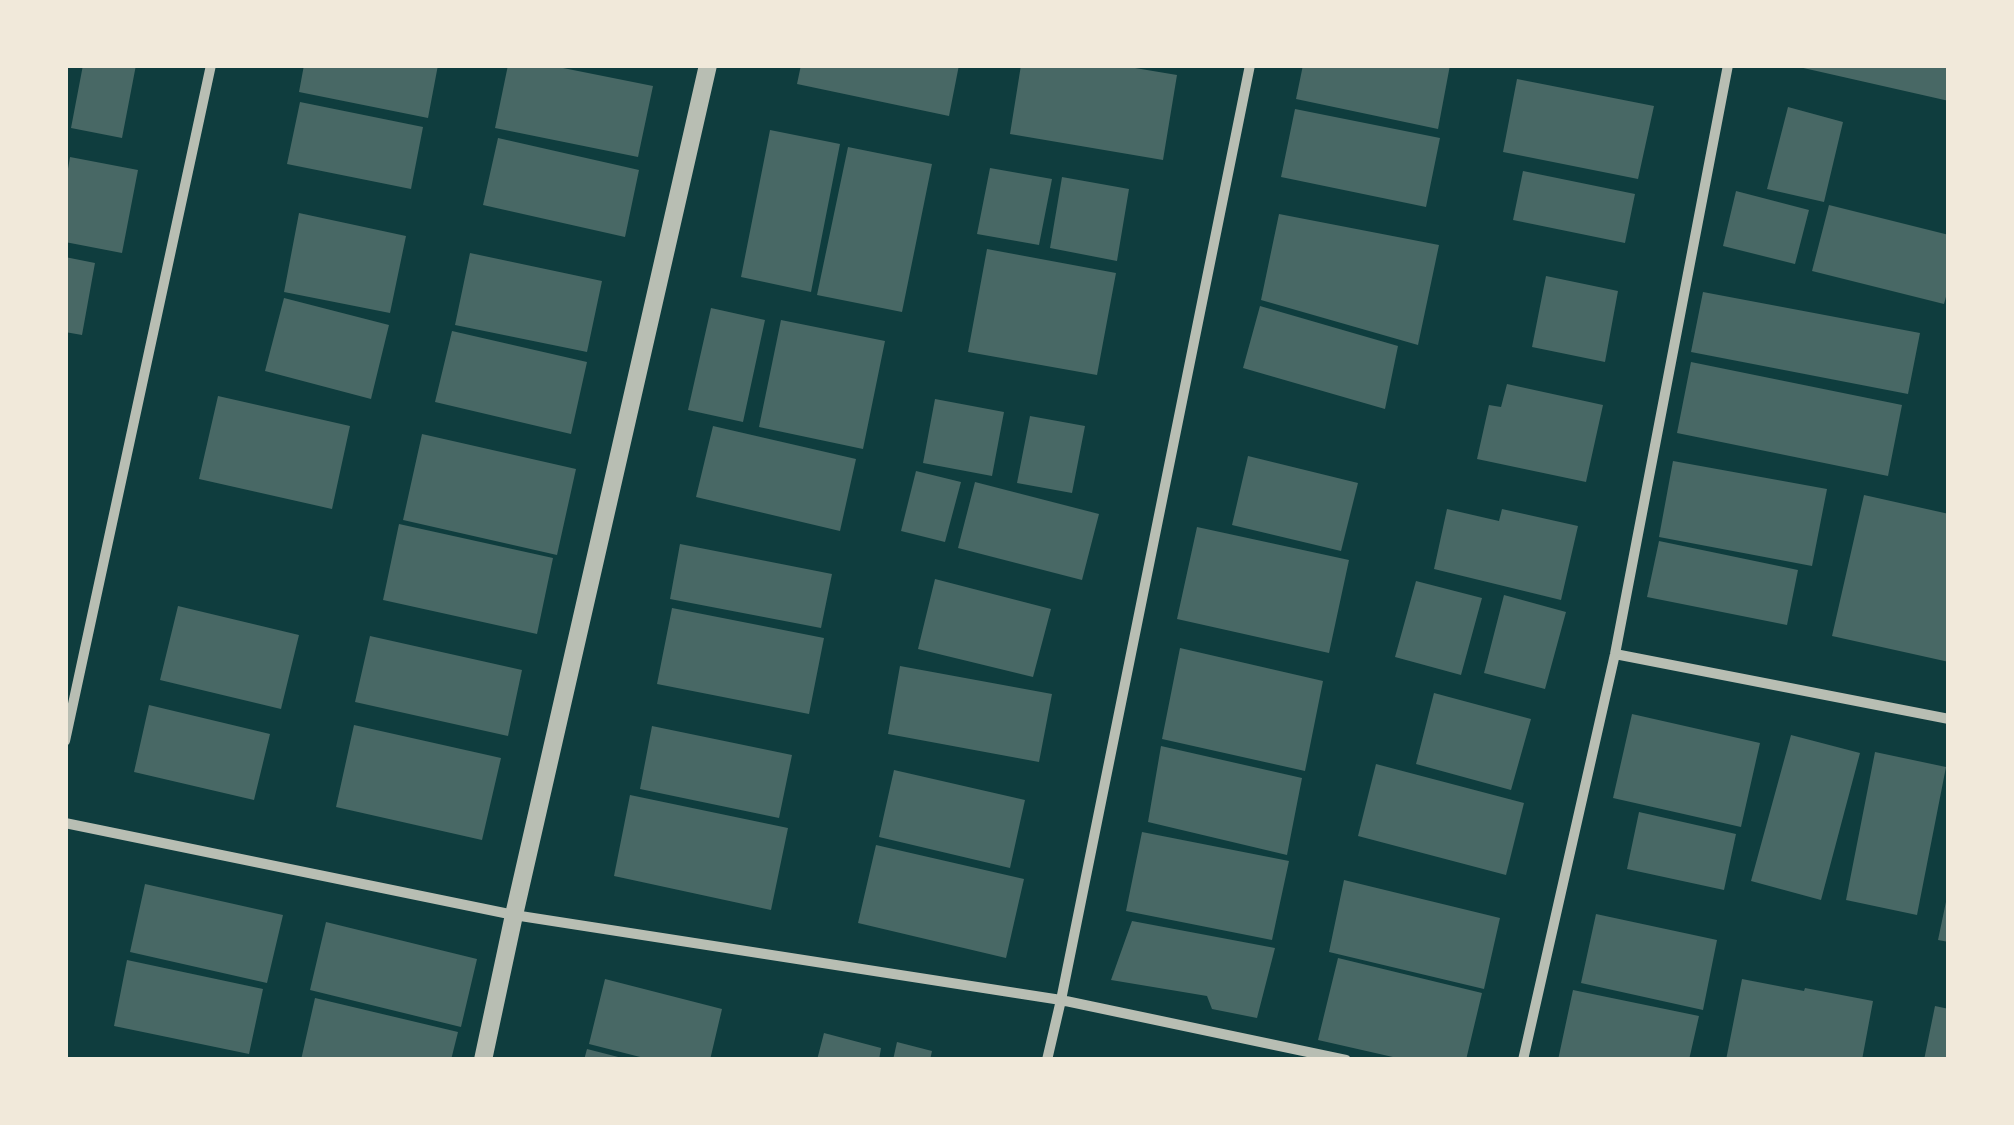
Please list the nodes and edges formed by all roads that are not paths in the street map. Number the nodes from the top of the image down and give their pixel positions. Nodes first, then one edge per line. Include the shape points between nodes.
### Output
1 (211, 65) edge
2 (708, 65) edge
3 (1250, 65) edge
4 (1728, 65) edge
5 (1616, 654) junction
6 (1949, 719) edge
7 (65, 741) edge
8 (65, 822) edge
9 (514, 916) junction
10 (1061, 1000) junction
11 (483, 1060) edge
12 (1047, 1060) edge
13 (1346, 1060) edge
14 (1523, 1060) edge

1 - 7 street
2 - 9 street
3 - 10 street
4 - 5 street
5 - 6 street
5 - 14 street
8 - 9 street
9 - 10 street
9 - 11 street
10 - 12 street
10 - 13 street

